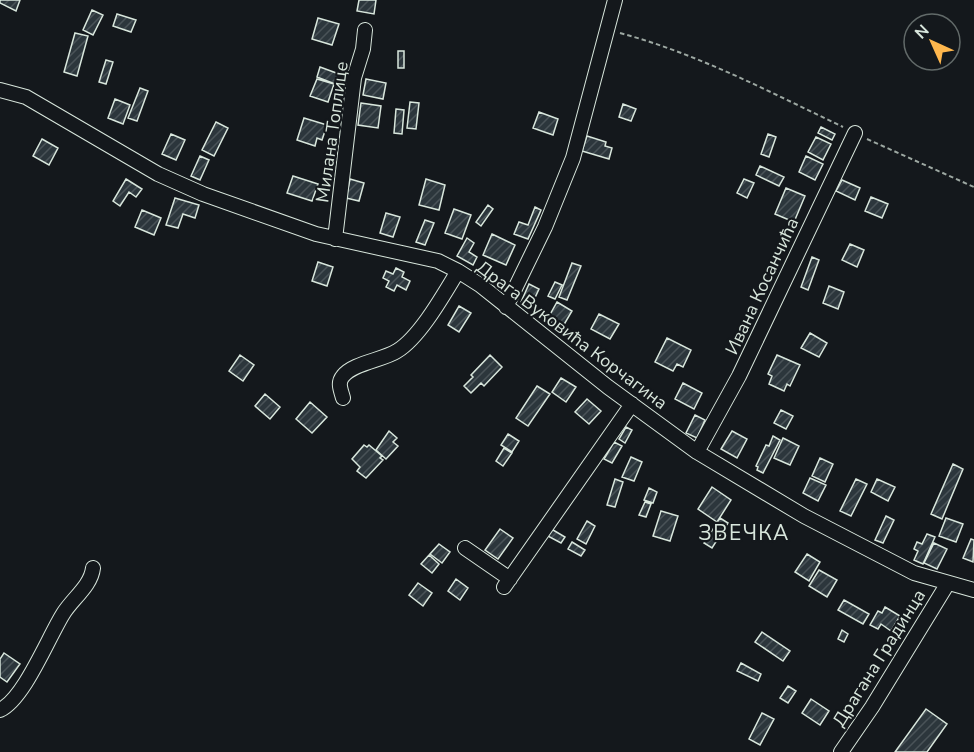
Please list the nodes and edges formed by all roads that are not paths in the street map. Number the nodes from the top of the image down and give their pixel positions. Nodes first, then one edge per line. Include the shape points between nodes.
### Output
1 (615, 0) edge
2 (365, 30) dead end
3 (0, 90) edge
4 (855, 133) road end
5 (335, 239) junction
6 (458, 271) junction
7 (506, 308) junction
8 (343, 398) dead end
9 (632, 404) junction
10 (697, 453) junction
11 (465, 548) dead end
12 (93, 568) dead end
13 (948, 584) junction
14 (974, 590) edge
15 (0, 710) edge
16 (841, 752) edge

1 - 7 street via 573,158
2 - 5 street, Милана Топлице via 354,78
3 - 5 street, Драга Вуковића Корчагина via 26,98 167,178
4 - 10 street, Ивана Косанчића via 739,376
5 - 6 street, Драга Вуковића Корчагина via 438,261
6 - 7 street, Драга Вуковића Корчагина
6 - 8 street via 412,338 398,351 342,377 339,385
7 - 9 street, Драга Вуковића Корчагина
9 - 10 street, Драга Вуковића Корчагина
9 - 11 street via 507,583
10 - 13 street, Драга Вуковића Корчагина via 824,527 914,573
12 - 15 street via 89,581 63,613 18,693
13 - 14 street, Драга Вуковића Корчагина
13 - 16 street, Драгана Градинца

